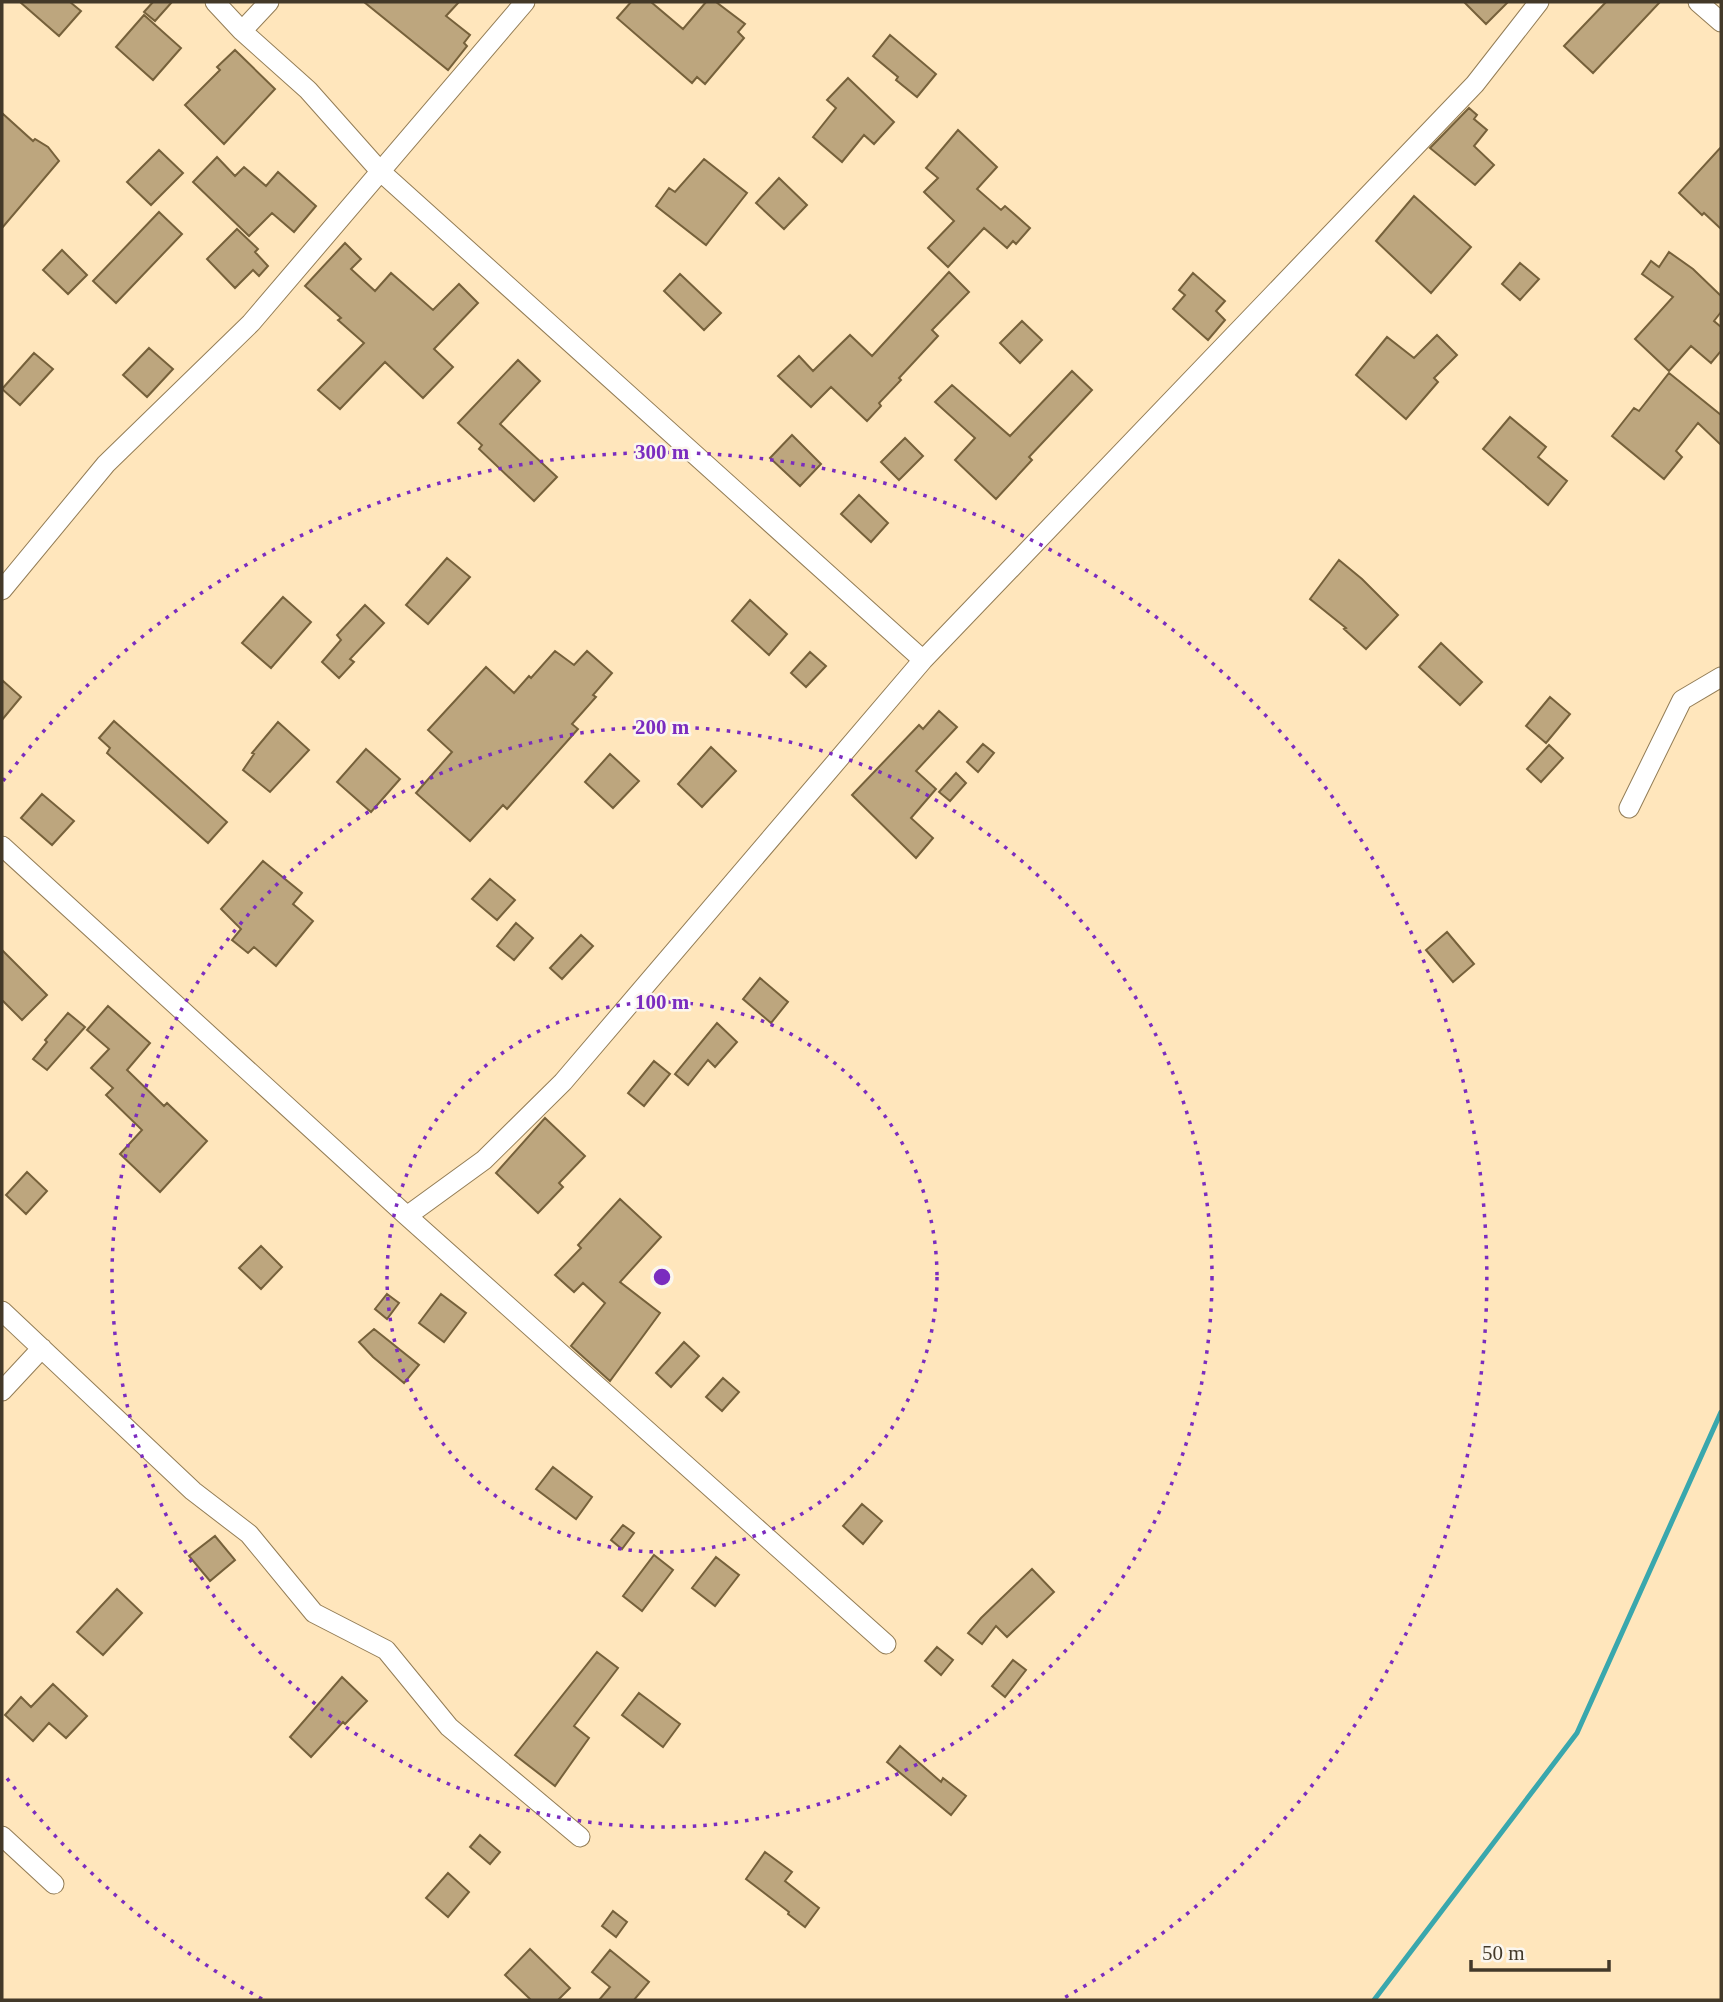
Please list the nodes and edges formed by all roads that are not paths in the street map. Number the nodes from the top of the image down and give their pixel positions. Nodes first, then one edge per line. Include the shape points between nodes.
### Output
1 (215, 2) edge
2 (269, 2) edge
3 (525, 2) edge
4 (1539, 2) edge
5 (1698, 2) edge
6 (1721, 22) edge
7 (242, 31) junction
8 (380, 171) junction
9 (2, 590) edge
10 (923, 660) junction
11 (1721, 677) edge
12 (1629, 808) dead end
13 (2, 846) edge
14 (407, 1216) junction
15 (2, 1311) edge
16 (41, 1348) junction
17 (2, 1391) edge
18 (886, 1644) dead end
19 (2, 1836) edge
20 (580, 1837) dead end
21 (54, 1884) dead end

1 - 7 street
2 - 7 street
3 - 8 street
4 - 10 street via 1475,84
5 - 6 street
7 - 8 street via 308,90
8 - 9 street via 251,323 106,464
8 - 10 street
10 - 14 street via 563,1082 484,1160
11 - 12 street via 1682,700
13 - 14 street
14 - 18 street
15 - 16 street
16 - 17 street
16 - 20 street via 193,1491 248,1534 313,1613 386,1650 449,1727
19 - 21 street

